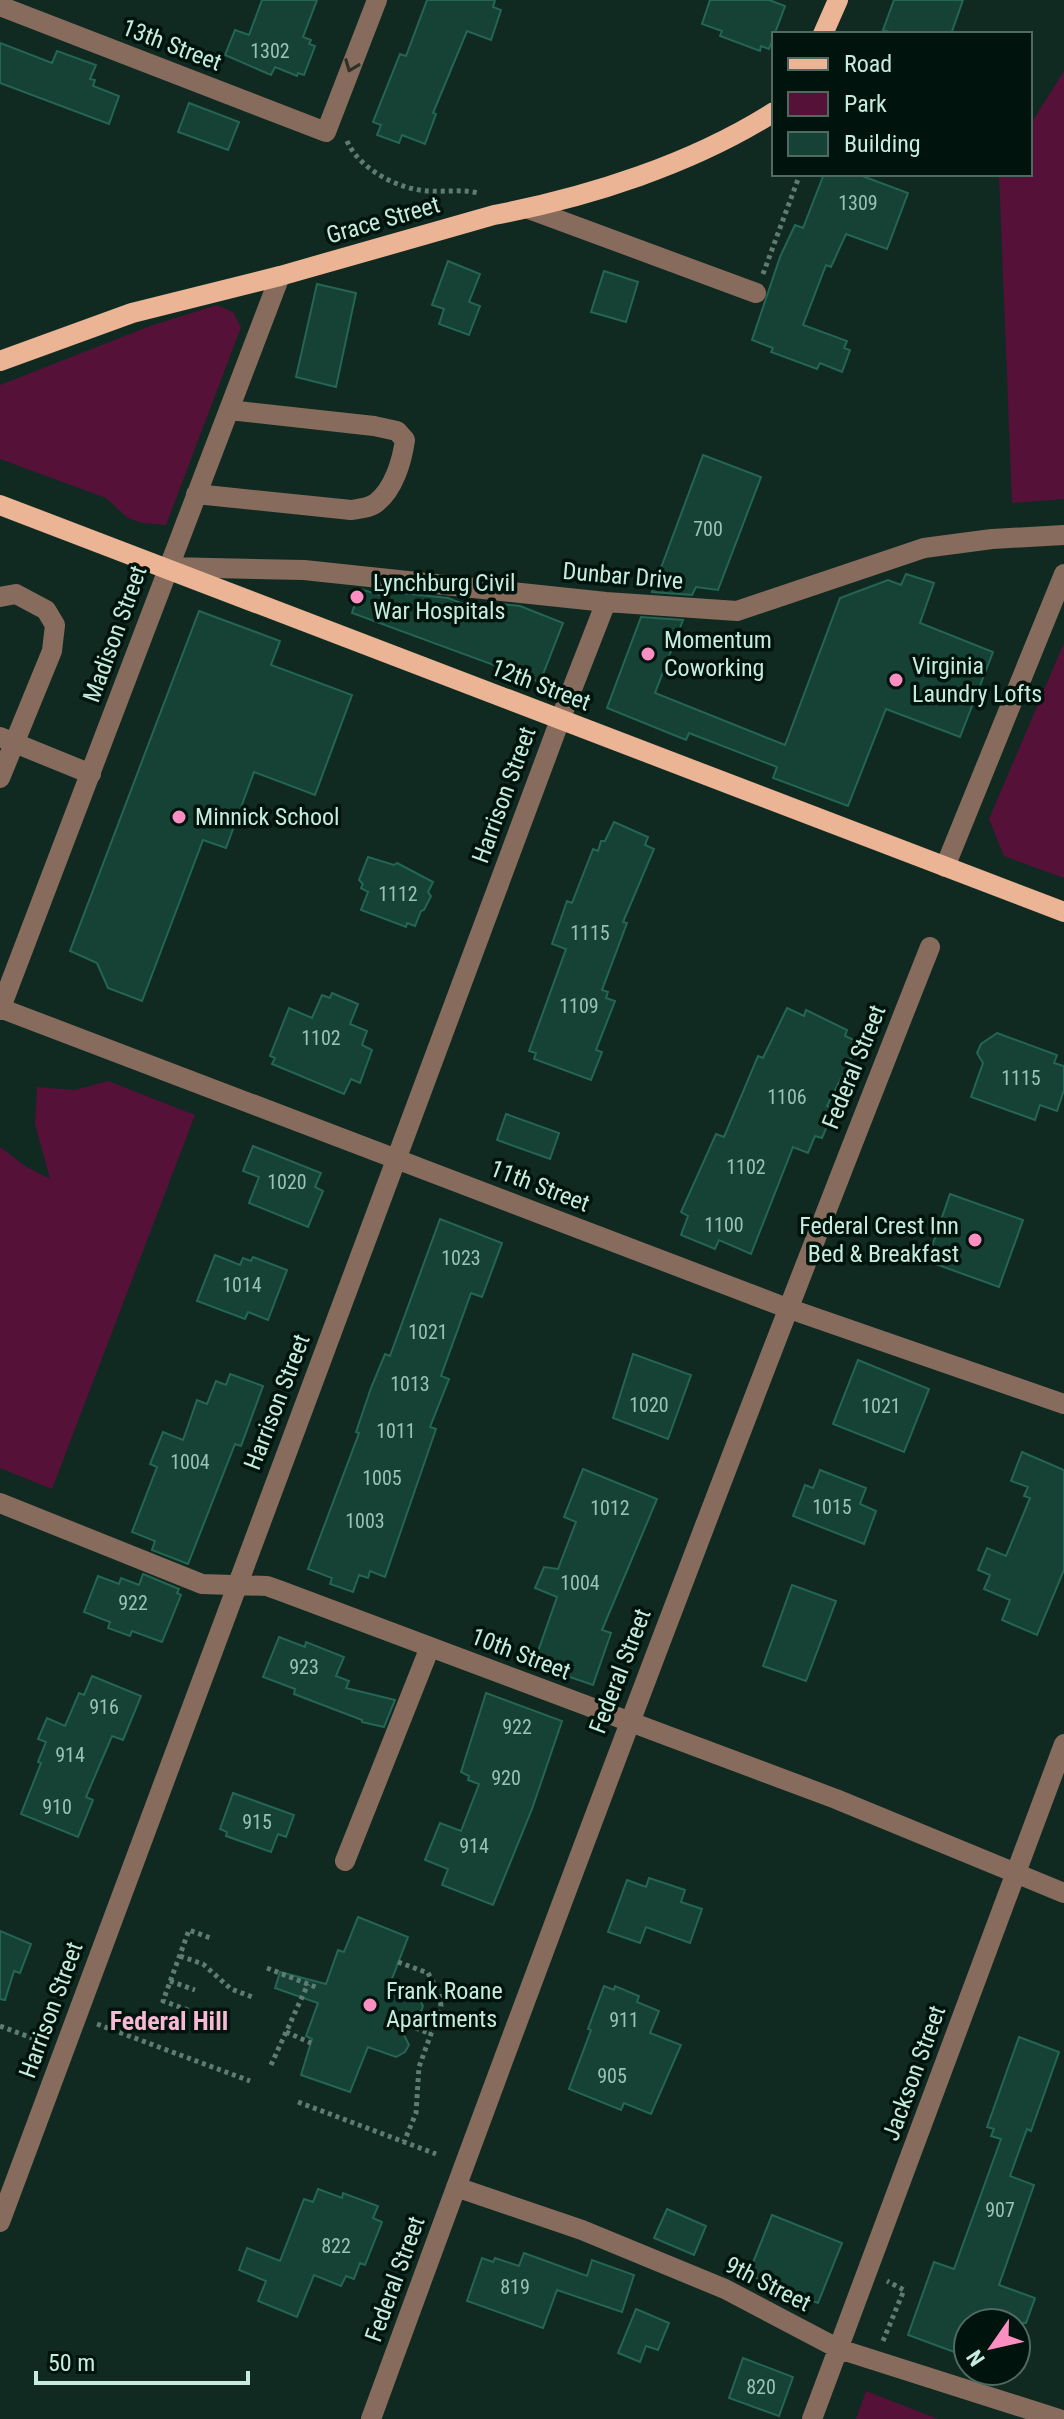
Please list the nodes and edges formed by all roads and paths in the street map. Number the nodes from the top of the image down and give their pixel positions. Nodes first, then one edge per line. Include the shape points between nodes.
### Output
1 (377, 0) edge
2 (838, 0) edge
3 (0, 6) edge
4 (824, 32) edge
5 (772, 113) edge
6 (346, 141) dead end
7 (799, 176) edge
8 (489, 196) dead end
9 (529, 209) junction
10 (767, 264) dead end
11 (280, 276) junction
12 (756, 293) dead end
13 (0, 361) edge
14 (229, 410) junction
15 (196, 494) junction
16 (0, 505) edge
17 (1064, 535) edge
18 (168, 567) junction
19 (1064, 574) edge
20 (0, 597) edge
21 (606, 602) junction
22 (560, 720) junction
23 (7, 740) edge
24 (91, 774) junction
25 (0, 778) edge
26 (945, 867) junction
27 (1064, 912) edge
28 (930, 947) dead end
29 (0, 1009) edge
30 (396, 1159) junction
31 (787, 1308) junction
32 (1064, 1404) edge
33 (0, 1503) edge
34 (236, 1586) junction
35 (430, 1647) junction
36 (628, 1723) junction
37 (1064, 1744) edge
38 (345, 1861) dead end
39 (1017, 1872) junction
40 (1064, 1893) edge
41 (213, 1939) dead end
42 (180, 1956) junction
43 (398, 1962) dead end
44 (267, 1968) dead end
45 (170, 1981) junction
46 (308, 1984) junction
47 (318, 1988) dead end
48 (195, 1990) dead end
49 (255, 1998) dead end
50 (188, 2010) dead end
51 (91, 2021) dead end
52 (408, 2025) dead end
53 (0, 2026) edge
54 (286, 2032) junction
55 (431, 2034) junction
56 (40, 2041) dead end
57 (311, 2043) dead end
58 (271, 2065) dead end
59 (250, 2081) dead end
60 (298, 2102) dead end
61 (404, 2142) junction
62 (436, 2154) dead end
63 (456, 2187) junction
64 (0, 2222) edge
65 (882, 2279) dead end
66 (887, 2331) dead end
67 (839, 2349) junction
68 (371, 2419) edge
69 (812, 2419) edge
70 (1059, 2419) edge

1 -> 3 street, 13th Street via 326,132
2 - 4 main road
5 - 9 main road, Grace Street via 739,135 654,171
6 - 8 path via 359,160 408,188
7 - 10 path
9 - 11 main road, Grace Street
9 - 12 street
11 - 13 main road, Grace Street via 132,313
11 - 14 street, Madison Street
14 - 15 street, Madison Street
14 - 15 street via 397,431 405,440 402,457 388,489 374,505 351,510
15 - 18 street, Madison Street
16 - 18 main road, 12th Street
17 - 21 street, Dunbar Drive via 924,548 737,611
18 - 21 street, Dunbar Drive via 304,570
18 - 22 main road, 12th Street
18 - 24 street, Madison Street
19 - 26 street
20 - 23 street via 16,594 46,610 55,625 52,651
21 - 22 street, Harrison Street
22 - 26 main road, 12th Street
22 - 30 street, Harrison Street
23 - 24 street
23 - 25 street
24 - 29 street, Madison Street
26 - 27 main road, 12th Street
28 - 31 street, Federal Street
29 - 30 street, 11th Street
30 - 31 street, 11th Street
30 - 34 street, Harrison Street
31 - 32 street, 11th Street
31 - 36 street, Federal Street
33 - 34 street, 10th Street via 202,1584
34 - 35 street, 10th Street via 267,1586
34 - 64 street, Harrison Street
35 - 36 street, 10th Street
35 - 38 street
36 - 39 street, 10th Street
36 - 63 street, Federal Street
37 - 39 street, Jackson Street
39 - 40 street, 10th Street
39 - 67 street, Jackson Street
41 - 42 path via 189,1930
42 - 45 path
42 - 49 path via 203,1964 231,1989
43 - 55 path via 428,1973 439,1993 441,2006
44 - 46 path
45 - 48 path
45 - 50 path via 163,2001
46 - 47 path
46 - 54 path
51 - 59 path
52 - 55 path
53 - 56 path
54 - 57 path
54 - 58 path
55 - 61 path via 419,2067 416,2113
60 - 61 path
61 - 62 path
63 - 67 street, 9th Street via 582,2230 725,2289
63 - 68 street, Federal Street
65 - 66 path via 904,2290
67 - 69 street, Jackson Street
67 - 70 street, 9th Street

